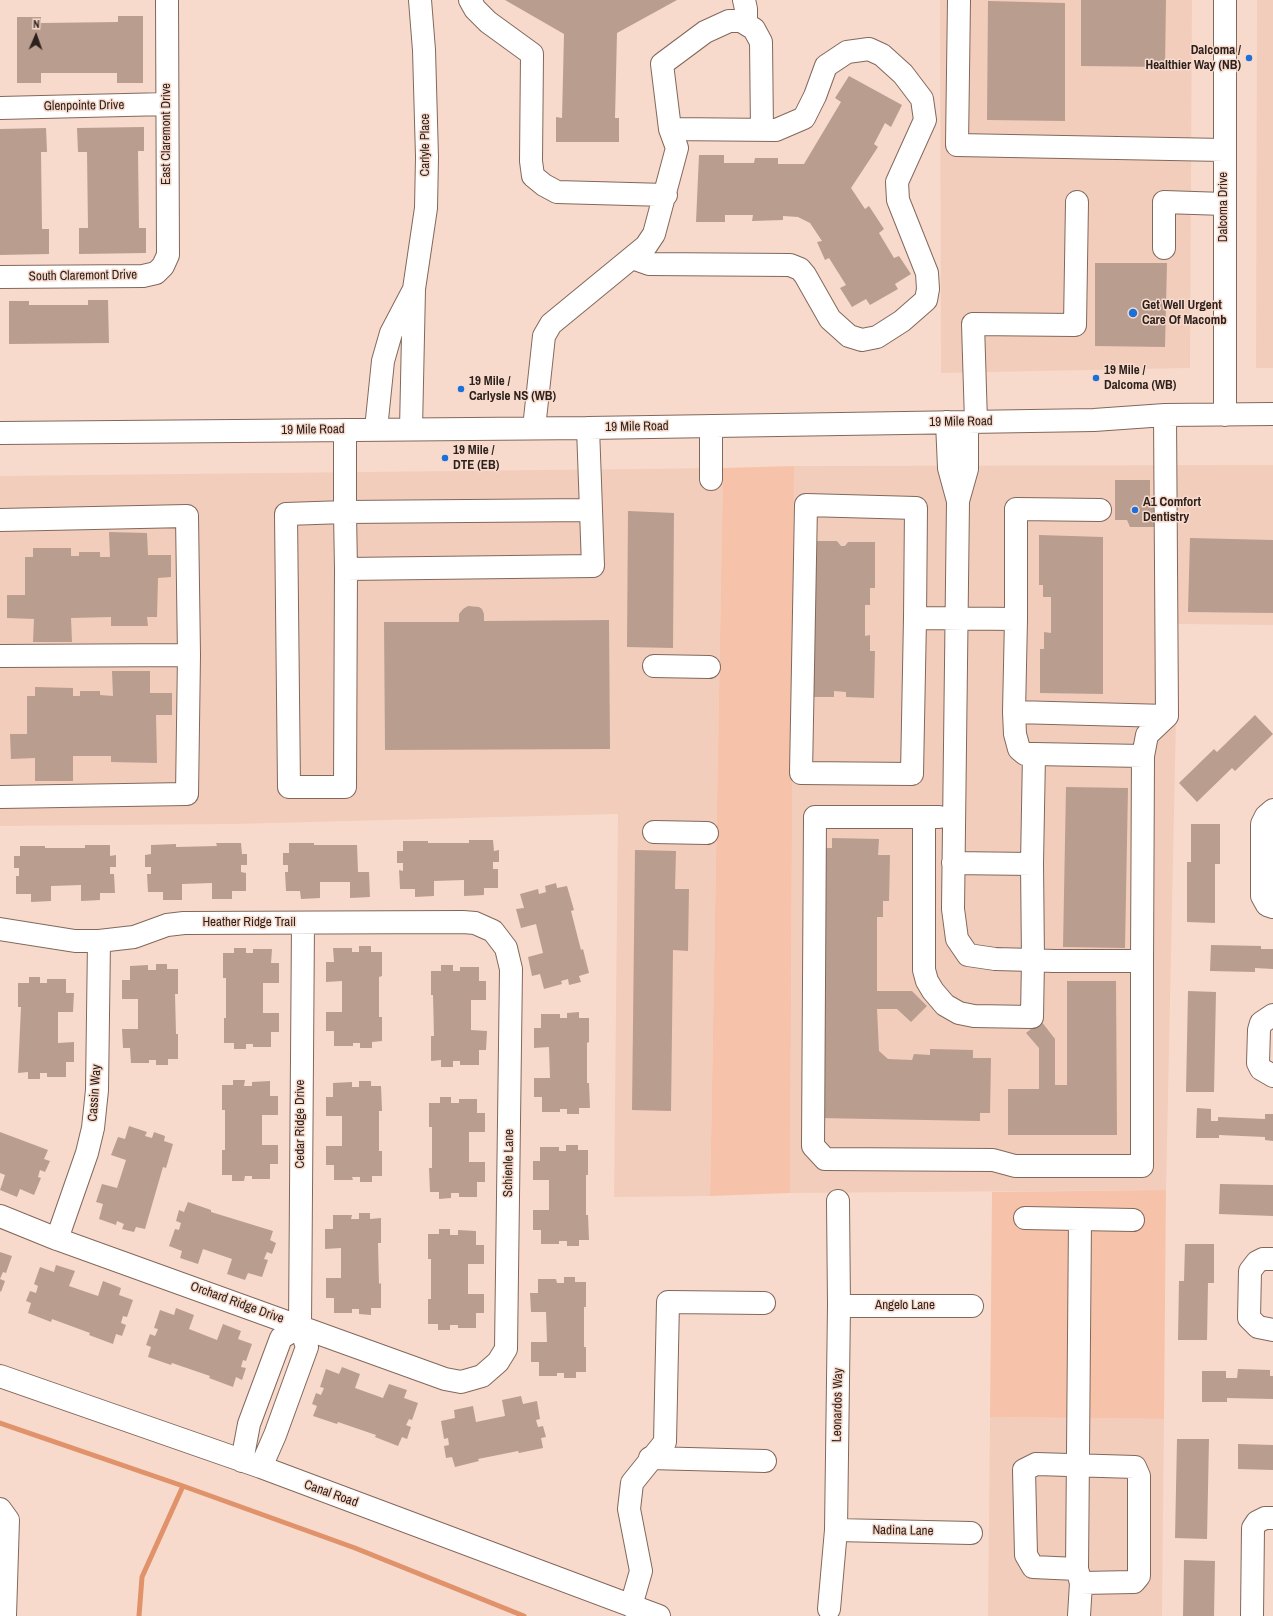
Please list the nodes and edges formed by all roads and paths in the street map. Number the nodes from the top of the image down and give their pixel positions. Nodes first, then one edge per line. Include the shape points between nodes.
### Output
1 (167, 0) edge
2 (420, 0) edge
3 (470, 0) edge
4 (744, 0) edge
5 (959, 0) edge
6 (1225, 0) edge
7 (746, 24) junction
8 (167, 104) junction
9 (0, 108) edge
10 (670, 129) junction
11 (762, 130) junction
12 (1224, 150) junction
13 (666, 195) junction
14 (1077, 202) dead end
15 (1224, 204) junction
16 (1164, 248) dead end
17 (632, 258) junction
18 (164, 266) joint
19 (0, 277) edge
20 (414, 289) junction
21 (1273, 414) edge
22 (1165, 415) junction
23 (1225, 415) junction
24 (963, 422) junction
25 (712, 426) junction
26 (534, 428) junction
27 (588, 428) junction
28 (376, 429) junction
29 (411, 429) junction
30 (345, 430) junction
31 (0, 433) edge
32 (711, 479) dead end
33 (591, 510) junction
34 (1100, 510) dead end
35 (346, 512) junction
36 (0, 520) edge
37 (346, 569) junction
38 (915, 618) junction
39 (956, 619) junction
40 (1016, 620) junction
41 (189, 655) junction
42 (0, 656) edge
43 (654, 666) dead end
44 (709, 667) dead end
45 (1014, 712) junction
46 (1167, 716) junction
47 (1034, 754) junction
48 (1143, 756) junction
49 (0, 792) edge
50 (0, 797) edge
51 (1273, 810) edge
52 (924, 817) junction
53 (954, 818) junction
54 (654, 832) dead end
55 (707, 833) dead end
56 (954, 863) junction
57 (1032, 864) junction
58 (1273, 908) edge
59 (303, 923) junction
60 (0, 929) edge
61 (498, 936) joint
62 (99, 941) junction
63 (1033, 960) junction
64 (1142, 961) junction
65 (1273, 1015) edge
66 (1273, 1076) edge
67 (838, 1201) dead end
68 (0, 1216) edge
69 (1025, 1218) dead end
70 (1080, 1220) junction
71 (1133, 1220) dead end
72 (56, 1239) junction
73 (1273, 1259) edge
74 (764, 1303) dead end
75 (839, 1306) junction
76 (972, 1306) dead end
77 (300, 1326) junction
78 (1273, 1330) edge
79 (0, 1376) edge
80 (476, 1379) joint
81 (650, 1458) junction
82 (766, 1461) dead end
83 (251, 1464) junction
84 (1079, 1465) junction
85 (0, 1509) edge
86 (1273, 1518) edge
87 (836, 1530) junction
88 (970, 1533) dead end
89 (1079, 1576) junction
90 (631, 1606) junction
91 (828, 1614) edge
92 (5, 1616) edge
93 (659, 1616) edge
94 (1079, 1616) edge
95 (1252, 1616) edge

1 - 8 street, East Claremont Drive
2 - 20 street, Carlyle Place via 424,50 426,208
3 - 13 street via 488,22 532,54 533,176 557,192
4 - 7 street
5 - 12 street via 957,145
6 - 12 street, Dalcoma Drive
7 - 10 street via 729,21 705,32 662,64
7 - 11 street via 754,29 761,42
8 - 9 street, Glenpointe Drive
8 - 18 street, East Claremont Drive via 168,255
10 - 11 street
10 - 13 street via 677,148
11 - 17 street via 776,130 804,118 826,66 846,52 869,50 882,55 903,74 922,99 925,120 897,182 898,200 927,274 926,300 902,321 877,337 862,340 849,336 830,319 805,275 800,269 790,265 649,264
12 - 15 street, Dalcoma Drive
13 - 17 street via 654,234 646,246
14 - 24 street via 1075,325 973,324
15 - 16 street via 1164,202
15 - 23 street, Dalcoma Drive
17 - 26 street via 551,324 544,336
18 - 19 street, South Claremont Drive via 156,273 143,276
20 - 28 street, Carlyle Place via 391,333 383,361
20 - 29 street, Carlyle Place
21 - 23 street, 19 Mile Road
22 - 23 street, 19 Mile Road
22 - 24 street, 19 Mile Road via 1094,420
22 - 46 street
24 - 25 street, 19 Mile Road
24 - 39 street via 949,468 958,501
25 - 27 street, 19 Mile Road
25 - 32 street
26 - 27 street, 19 Mile Road
26 - 29 street, 19 Mile Road
27 - 33 street
28 - 29 street, 19 Mile Road
28 - 30 street, 19 Mile Road
30 - 31 street, 19 Mile Road
30 - 35 street
33 - 35 street
33 - 37 street via 593,566
34 - 40 street via 1016,509
35 - 37 street
35 - 37 street via 286,514 289,787 345,787
36 - 41 street via 187,516
38 - 38 street via 912,774 801,773 806,505 916,508
38 - 39 street
39 - 40 street
39 - 53 street
40 - 45 street
41 - 42 street
41 - 50 street via 187,794
43 - 44 street
45 - 46 street
45 - 47 street via 1019,749 1025,754
46 - 48 street via 1147,735
47 - 48 street
47 - 57 street
48 - 64 street
49 - 50 street
51 - 58 street via 1262,824 1262,896 1267,905
52 - 53 street
52 - 63 street via 924,970 933,991 958,1013 1032,1018
52 - 64 street via 815,817 812,1146 825,1159 993,1160 1015,1166 1142,1166
53 - 56 street
54 - 55 street
56 - 57 street
56 - 63 street via 953,909 957,939 968,955
57 - 63 street
59 - 61 street, Heather Ridge Trail via 475,922 486,926
59 - 62 street, Heather Ridge Trail via 176,923 134,937
59 - 77 street, Cedar Ridge Drive
60 - 62 street, Heather Ridge Trail via 75,941
61 - 80 street, Schienle Lane via 506,948 511,969 507,1341 506,1349 498,1362 490,1371
62 - 72 street, Cassin Way via 97,1090 93,1128 87,1153
63 - 64 street
65 - 66 street via 1261,1024 1259,1030 1258,1063 1261,1069
67 - 75 street, Leonardos Way
68 - 72 street, Orchard Ridge Drive
69 - 70 street
70 - 71 street
70 - 84 street
72 - 77 street, Orchard Ridge Drive
73 - 78 street via 1257,1262 1250,1271 1249,1318 1258,1327
74 - 81 street via 668,1302 665,1442
75 - 76 street, Angelo Lane
75 - 87 street, Leonardos Way
77 - 80 street, Orchard Ridge Drive via 445,1379 462,1382
77 - 83 street, Cedar Ridge Drive via 307,1347 275,1435
79 - 83 street, Canal Road
81 - 82 street
81 - 90 street via 632,1483 629,1509 641,1571
83 - 90 street, Canal Road
84 - 89 street
84 - 89 street via 1036,1464 1024,1470 1026,1556 1033,1566
84 - 89 street via 1135,1467 1139,1476 1139,1576 1134,1582
85 - 92 street via 8,1520
86 - 95 street via 1257,1522 1253,1528
87 - 88 street, Nadina Lane
87 - 91 street, Leonardos Way
89 - 94 street
90 - 93 street, Canal Road

